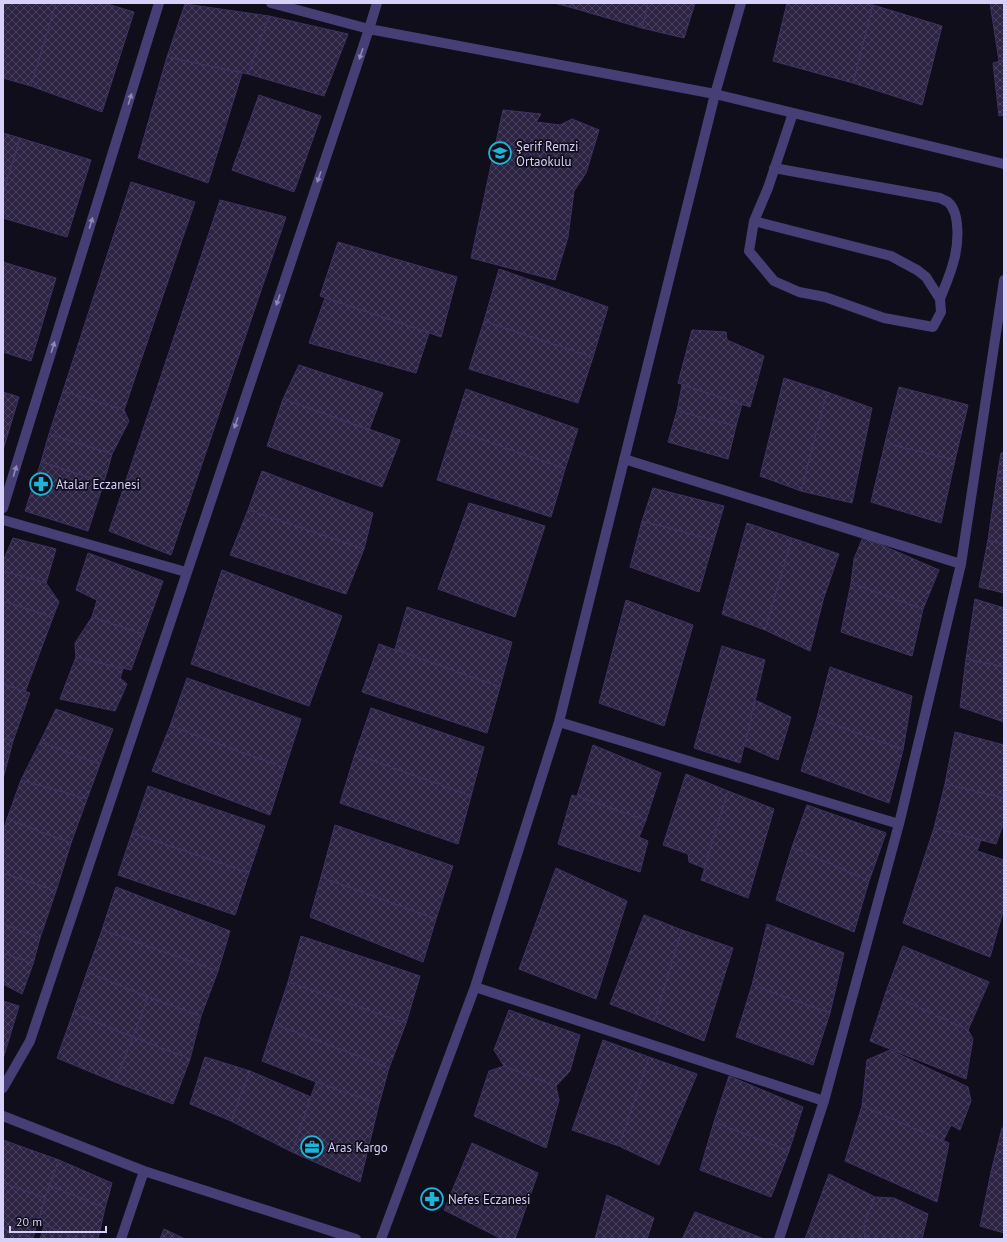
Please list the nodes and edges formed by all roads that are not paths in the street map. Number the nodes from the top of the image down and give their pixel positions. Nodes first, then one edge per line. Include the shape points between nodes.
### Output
1 (159, 3) edge
2 (271, 3) edge
3 (377, 3) edge
4 (741, 3) edge
5 (369, 29) junction
6 (715, 94) junction
7 (793, 113) junction
8 (1004, 164) edge
9 (774, 168) junction
10 (754, 221) junction
11 (1004, 280) edge
12 (940, 299) junction
13 (624, 459) junction
14 (3, 508) edge
15 (3, 520) edge
16 (961, 564) junction
17 (186, 572) junction
18 (559, 722) junction
19 (898, 824) junction
20 (474, 987) junction
21 (3, 1088) edge
22 (824, 1101) junction
23 (3, 1116) edge
24 (144, 1171) junction
25 (122, 1239) edge
26 (356, 1239) edge
27 (381, 1239) edge
28 (779, 1239) edge

14 -> 1 street
2 - 5 street
3 - 5 street
4 - 6 street
5 - 6 street
5 -> 17 street
6 - 7 street
6 - 13 street
7 - 8 street
7 - 9 street
9 - 10 street
9 - 12 street via 940,198 948,202 956,214 957,228 954,260
10 - 12 street via 891,256 926,277
10 - 12 street via 749,251 774,282 884,318 933,327 941,312
11 - 16 street
13 - 16 street
13 - 18 street
15 - 17 street
16 - 19 street
17 - 21 street via 30,1040
18 - 19 street
18 - 20 street
19 - 22 street
20 - 22 street
20 - 27 street
22 - 28 street
23 - 24 street
24 - 25 street
24 - 26 street

